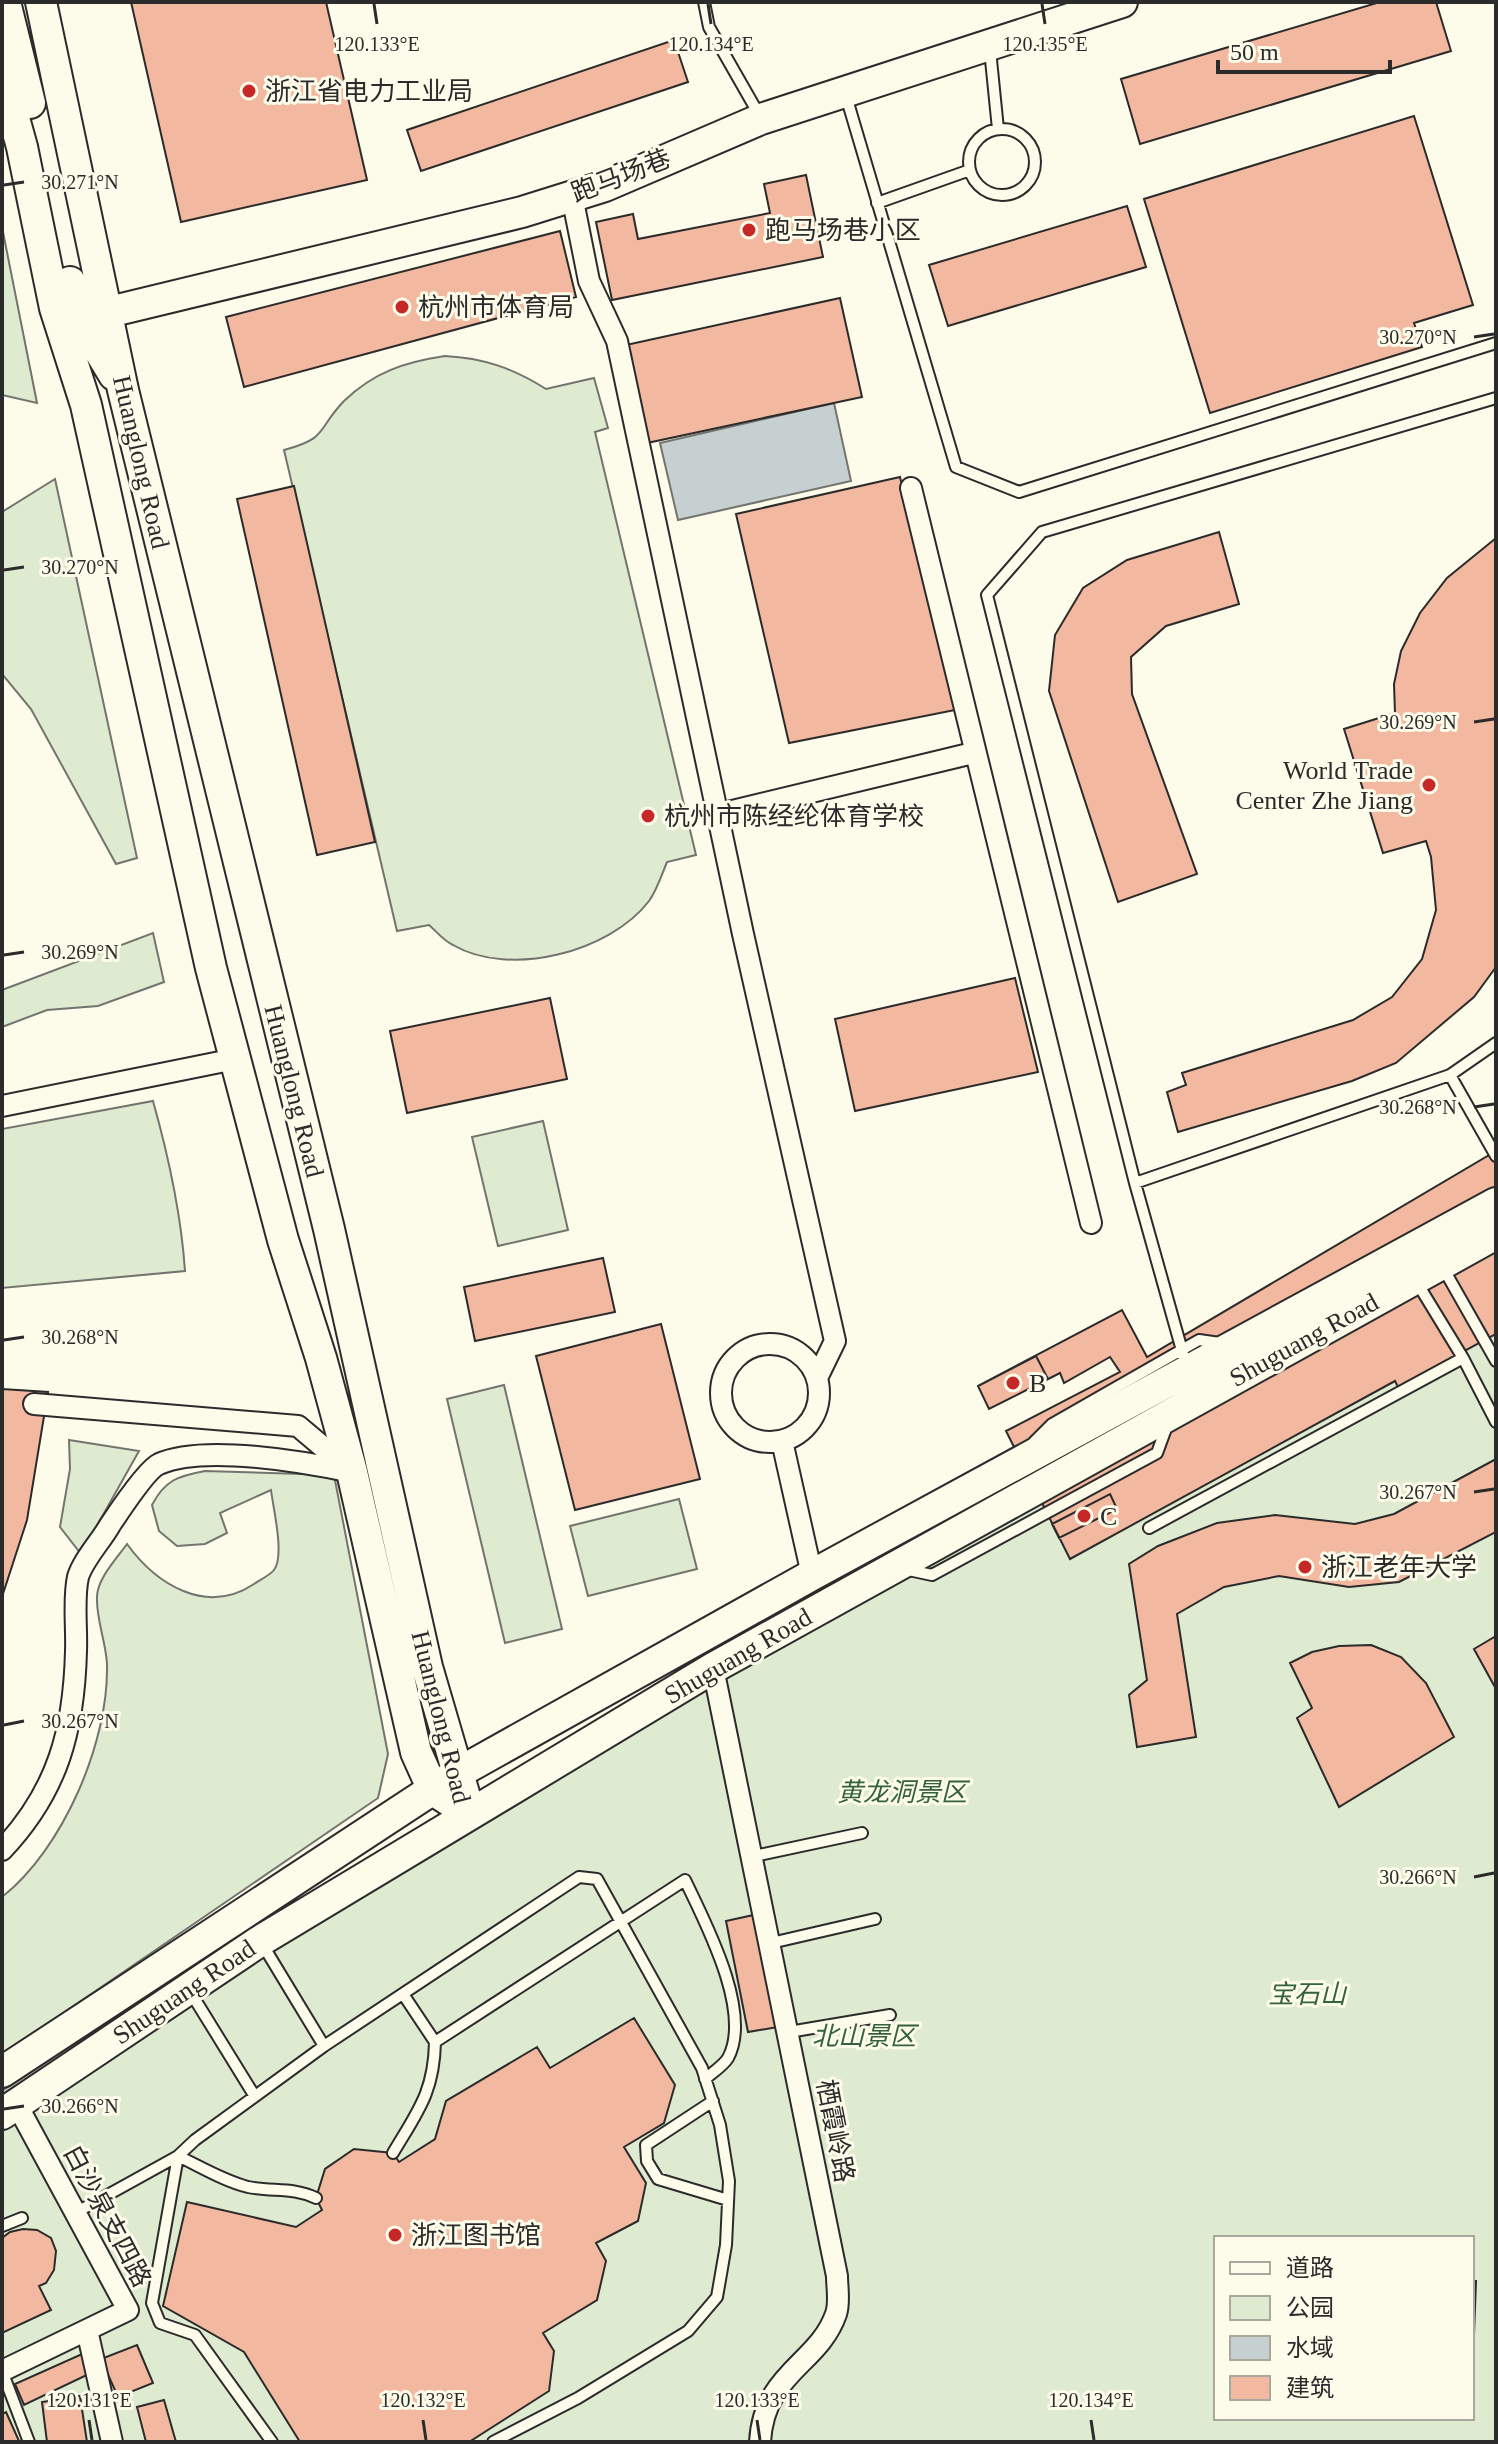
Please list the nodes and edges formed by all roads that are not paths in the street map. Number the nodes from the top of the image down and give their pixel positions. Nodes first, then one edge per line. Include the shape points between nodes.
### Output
1 (5, 2) edge
2 (41, 2) edge
3 (704, 2) edge
4 (1122, 2) edge
5 (989, 48) junction
6 (2, 75) edge
7 (845, 92) junction
8 (761, 119) junction
9 (998, 129) junction
10 (12, 147) edge
11 (970, 170) junction
12 (572, 196) junction
13 (877, 203) junction
14 (109, 312) junction
15 (1496, 343) edge
16 (123, 390) junction
17 (1496, 398) edge
18 (911, 488) dead end
19 (973, 753) junction
20 (720, 814) junction
21 (252, 923) junction
22 (204, 937) junction
23 (1493, 1048) edge
24 (235, 1059) junction
25 (1450, 1075) junction
26 (2, 1106) edge
27 (1496, 1156) edge
28 (1135, 1183) junction
29 (1496, 1203) edge
30 (1091, 1223) dead end
31 (1496, 1234) edge
32 (1441, 1264) junction
33 (1415, 1279) junction
34 (1463, 1358) junction
35 (1184, 1360) junction
36 (1496, 1361) edge
37 (817, 1378) junction
38 (34, 1404) dead end
39 (1496, 1422) edge
40 (782, 1441) junction
41 (352, 1472) junction
42 (1149, 1528) dead end
43 (812, 1575) junction
44 (713, 1668) junction
45 (445, 1782) junction
46 (470, 1814) junction
47 (862, 1833) dead end
48 (2, 1850) edge
49 (754, 1856) junction
50 (875, 1919) dead end
51 (620, 1920) junction
52 (260, 1941) junction
53 (771, 1943) junction
54 (187, 1988) junction
55 (403, 1994) junction
56 (890, 2015) dead end
57 (789, 2032) junction
58 (435, 2042) junction
59 (324, 2046) junction
60 (2, 2072) edge
61 (705, 2079) junction
62 (254, 2095) junction
63 (713, 2101) junction
64 (9, 2109) edge
65 (393, 2153) dead end
66 (178, 2156) junction
67 (316, 2198) dead end
68 (728, 2200) junction
69 (75, 2213) junction
70 (22, 2218) dead end
71 (2, 2226) edge
72 (87, 2330) junction
73 (2, 2371) edge
74 (29, 2442) edge
75 (112, 2442) edge
76 (272, 2442) edge
77 (493, 2442) edge
78 (760, 2442) edge

1 - 16 main road via 77,314
2 - 14 main road, Huanglong Road
3 - 8 lane via 709,27
4 - 5 main road, 跑马场巷
5 - 7 main road, 跑马场巷
5 - 9 lane
6 - 10 main road, Huanglong Road
7 - 8 main road, 跑马场巷
7 - 13 lane
8 - 12 main road, 跑马场巷
9 - 11 lane via 978,139
9 - 11 lane via 1027,140 1035,159 1030,179 1014,192 993,193 982,188
10 - 22 main road, Huanglong Road via 86,405
11 - 13 lane
12 - 14 main road, 跑马场巷
12 - 20 street via 589,281 617,341
13 - 15 lane via 956,467 1019,492
14 - 16 main road, Huanglong Road
16 - 21 main road, Huanglong Road
17 - 28 lane via 1042,532 987,595
18 - 19 street
19 - 20 street
19 - 30 street
20 - 37 street via 835,1341
21 - 22 main road via 247,943 234,953 219,951
21 - 45 main road, Huanglong Road via 329,1229 427,1667
22 - 24 main road, Huanglong Road
23 - 25 lane
24 - 26 street
24 - 41 main road, Huanglong Road
25 - 27 lane
25 - 28 lane
28 - 35 lane
29 - 35 main road, Shuguang Road via 1234,1345
31 - 32 main road, Shuguang Road
32 - 33 main road, Shuguang Road
32 - 36 lane
33 - 34 lane
33 - 44 main road, Shuguang Road
34 - 39 lane
34 - 42 lane
35 - 43 main road, Shuguang Road via 1006,1469
37 - 40 street via 817,1410 809,1424
37 - 40 street via 798,1352 767,1344 737,1356 727,1369 721,1384 726,1416 750,1438
38 - 41 street via 298,1426
40 - 43 street
41 - 45 main road, Huanglong Road via 416,1752
41 - 48 street via 302,1461 223,1456 157,1464 78,1577 75,1704 57,1768 27,1824
43 - 45 main road, Shuguang Road
44 - 46 main road, Shuguang Road
44 - 49 street, 栖霞岭路
45 - 46 main road, Huanglong Road
45 - 60 main road, Shuguang Road
46 - 52 main road, Shuguang Road
47 - 49 lane
49 - 53 street, 栖霞岭路
50 - 53 lane
51 - 55 lane via 597,1879 579,1877
51 - 58 lane
51 - 61 lane
51 - 61 lane via 685,1880 725,1966 734,2025 728,2058
52 - 54 main road, Shuguang Road
52 - 59 lane
53 - 57 street, 栖霞岭路
54 - 62 lane
54 - 64 main road, Shuguang Road
55 - 58 lane
55 - 59 lane
56 - 57 lane
57 - 78 street, 栖霞岭路 via 837,2276 837,2312 826,2332 777,2386 761,2420
58 - 65 lane via 434,2074
59 - 62 lane
61 - 63 lane
62 - 66 lane
63 - 68 lane
63 - 68 lane via 646,2145 647,2161 658,2179
64 - 69 street, 白沙泉支四路
66 - 67 lane via 243,2186 296,2189
66 - 69 lane
66 - 76 lane via 152,2303 160,2323 195,2335
68 - 77 lane via 717,2297 688,2331
69 - 72 street, 白沙泉支四路 via 128,2310
70 - 71 lane
72 - 73 street
72 - 75 street
73 - 74 lane

